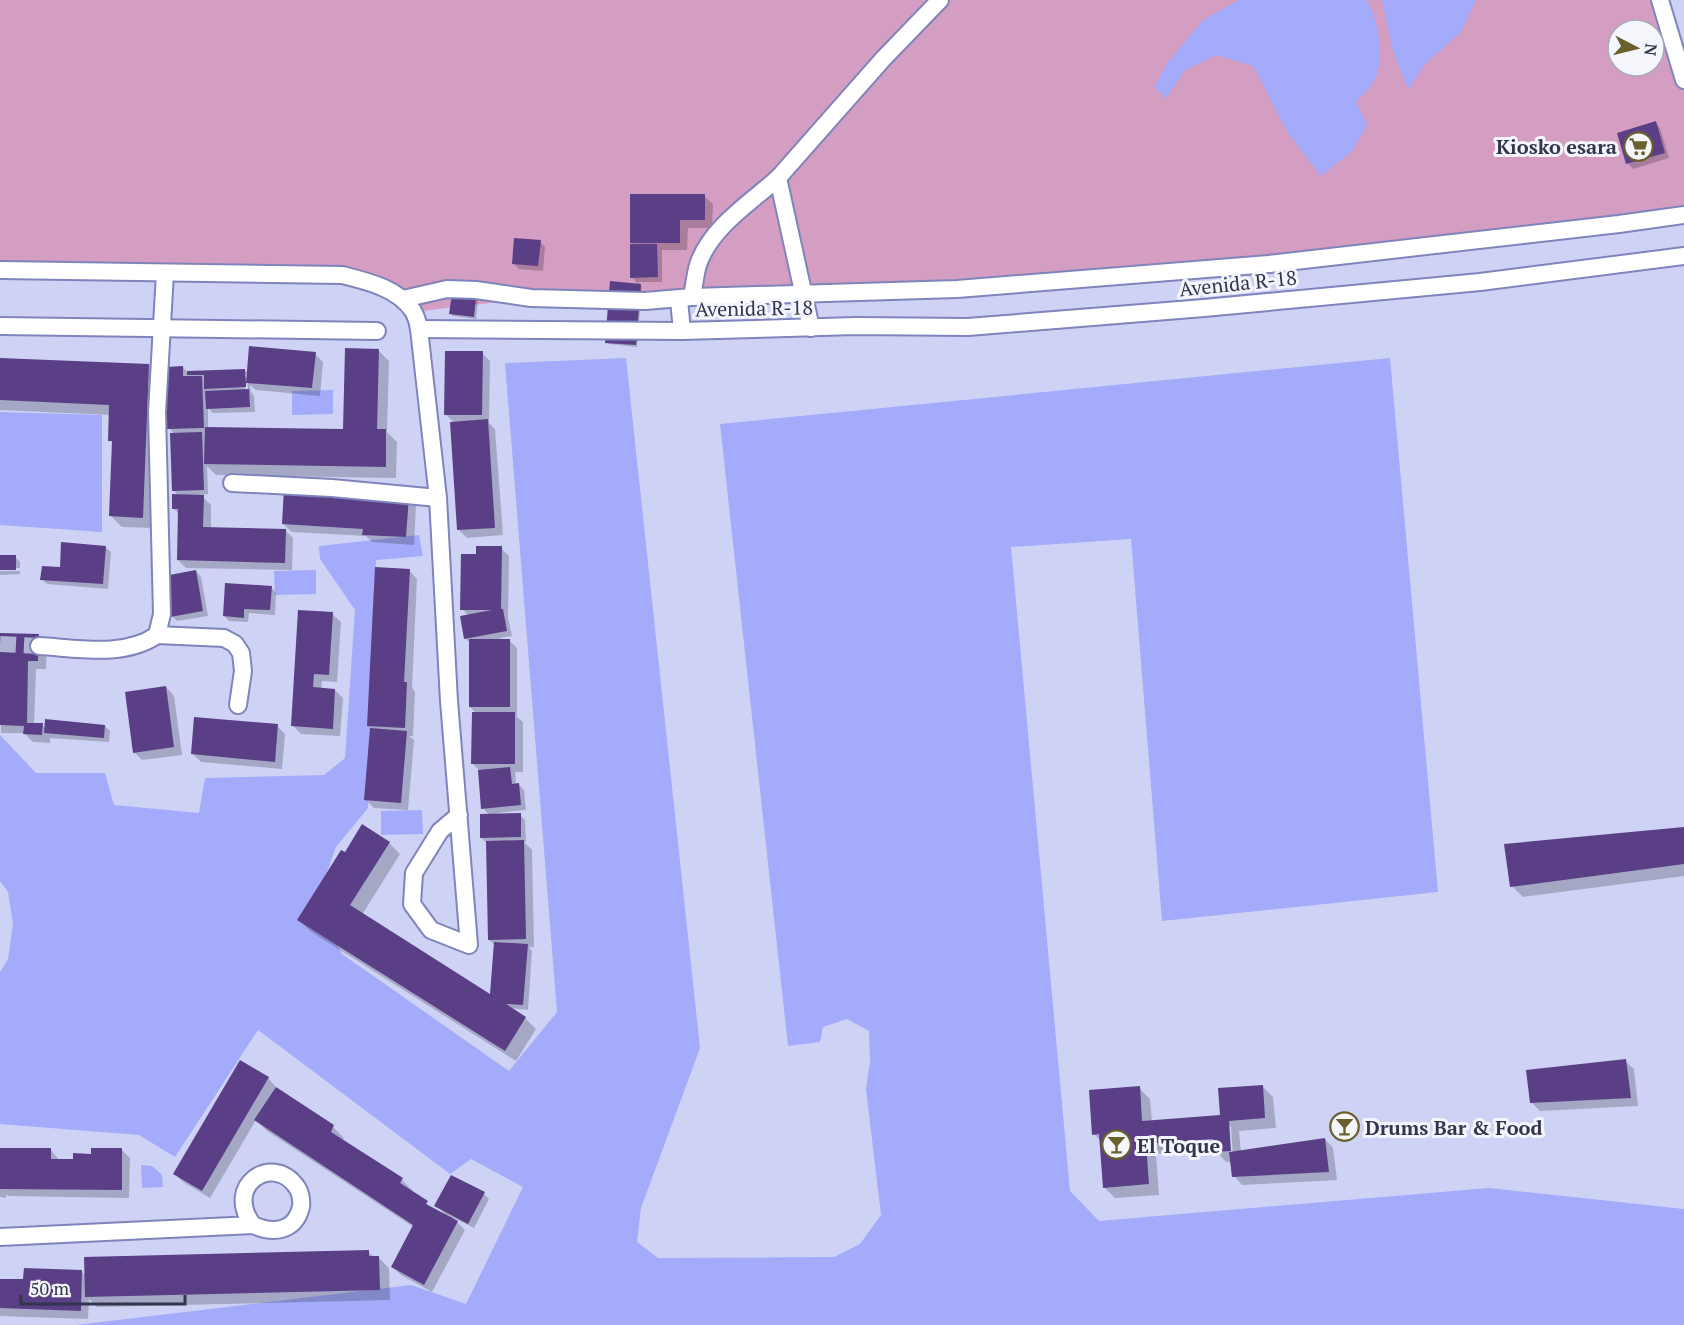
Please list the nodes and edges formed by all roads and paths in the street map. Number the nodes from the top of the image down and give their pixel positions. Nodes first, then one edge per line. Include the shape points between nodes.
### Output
1 (940, 0) edge
2 (1660, 0) edge
3 (1684, 80) edge
4 (778, 178) junction
5 (1684, 215) edge
6 (1684, 256) edge
7 (0, 270) edge
8 (165, 273) junction
9 (804, 294) junction
10 (403, 299) junction
11 (686, 299) junction
12 (0, 326) edge
13 (811, 328) junction
14 (160, 329) junction
15 (419, 329) junction
16 (682, 331) junction
17 (377, 332) dead end
18 (232, 483) dead end
19 (438, 498) junction
20 (157, 635) junction
21 (39, 646) tunnel mouth
22 (238, 705) dead end
23 (459, 815) junction
24 (254, 1225) dead end
25 (0, 1237) edge

1 - 4 street
2 - 3 street
4 - 9 street
4 - 11 street via 708,244
5 - 9 street, Avenida R-18 via 1269,264 957,289
6 - 13 street, Avenida R-18 via 1480,282 1084,318 968,327
7 - 8 street
8 - 10 street via 342,275 373,283
8 - 14 street
9 - 11 street, Avenida R-18
9 - 13 street
10 - 11 street via 447,289 531,298
10 - 15 street via 414,312
11 - 16 street, Avenida R-18
12 - 14 street
13 - 16 street, Avenida R-18
14 - 17 street
14 - 20 street via 157,411 162,614
15 - 16 street
15 - 19 street
18 - 19 street
19 - 23 street
20 - 21 street via 144,645 122,649
20 - 22 street via 224,638 235,644 242,653 243,671
23 - 23 street via 466,893 469,945 431,930 412,904 414,873 440,831
24 - 25 street

